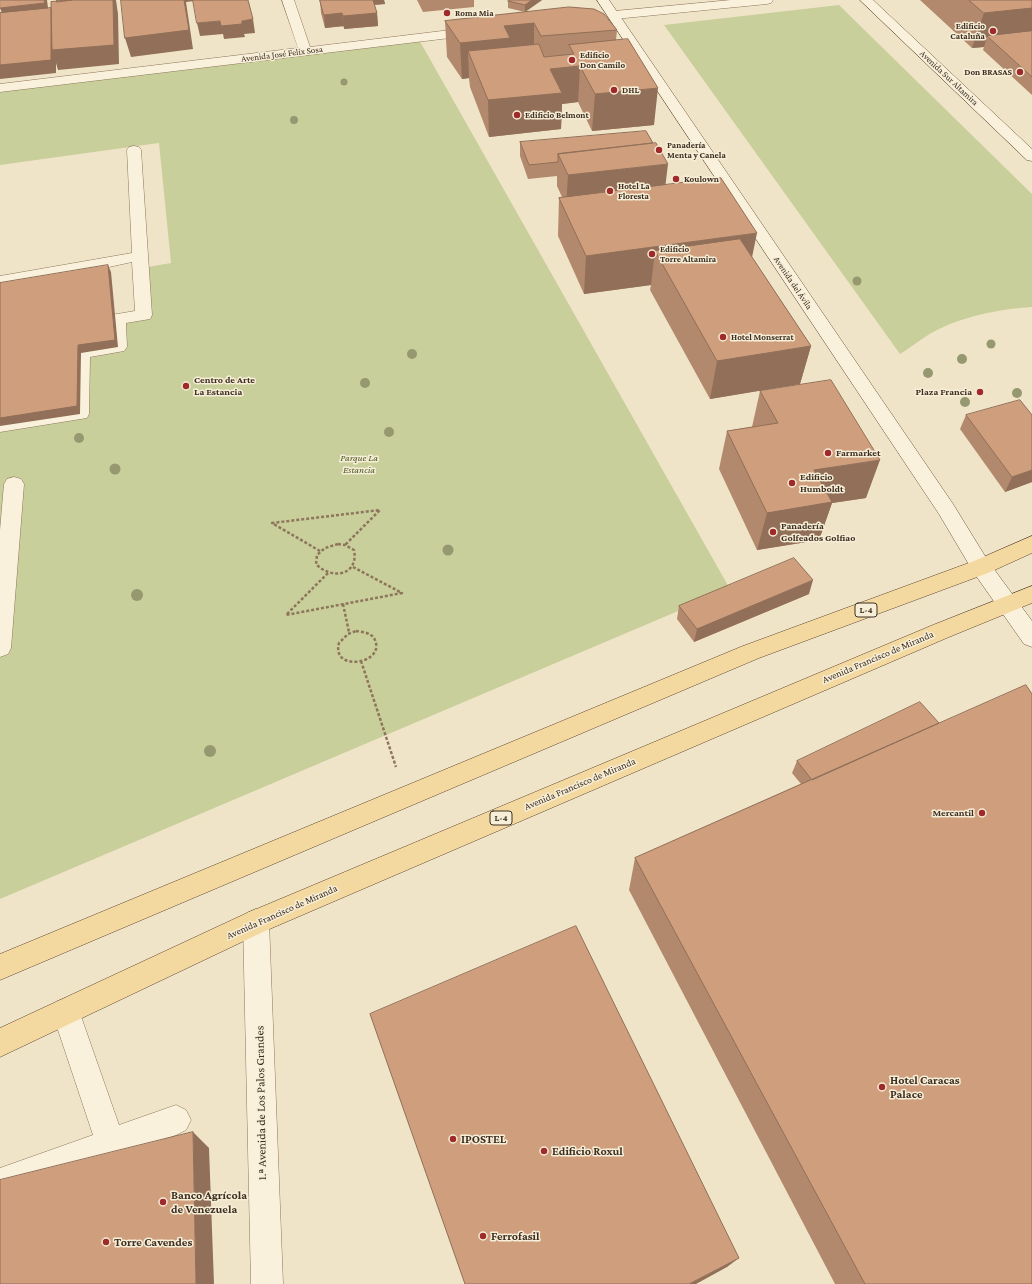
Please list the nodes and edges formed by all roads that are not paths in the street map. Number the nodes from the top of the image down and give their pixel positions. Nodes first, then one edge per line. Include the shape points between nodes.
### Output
1 (288, 0) edge
2 (767, 0) edge
3 (866, 0) edge
4 (604, 1) edge
5 (615, 15) junction
6 (598, 16) edge
7 (485, 30) edge
8 (611, 32) edge
9 (628, 38) junction
10 (305, 51) junction
11 (0, 88) edge
12 (134, 150) dead end
13 (1032, 157) edge
14 (140, 256) junction
15 (0, 281) edge
16 (0, 426) edge
17 (14, 484) dead end
18 (1032, 544) edge
19 (981, 568) junction
20 (1032, 594) edge
21 (1008, 605) junction
22 (1032, 638) edge
23 (0, 648) edge
24 (256, 922) junction
25 (0, 967) edge
26 (66, 1012) junction
27 (0, 1043) edge
28 (176, 1120) dead end
29 (111, 1144) junction
30 (0, 1183) edge
31 (268, 1284) edge

1 - 10 main road
2 - 5 main road
3 - 13 main road, Avenida Sur Altamira
4 - 5 main road, Avenida del Ávila
4 - 6 main road via 605,8
5 - 9 main road, Avenida del Ávila
7 - 10 main road, Avenida José Felix Sosa
8 - 9 main road
9 - 19 main road, Avenida del Ávila via 946,509
10 - 11 main road, Avenida José Felix Sosa
12 - 14 main road
14 - 15 main road
14 - 16 main road via 144,315 116,319 118,347 81,353 80,414
17 - 23 main road
18 - 19 main road, L-4
19 - 21 main road, Avenida del Ávila
19 - 25 main road, L-4 via 751,652
20 - 21 main road, Avenida Francisco de Miranda / L-4
21 - 22 main road, Avenida del Ávila
21 - 24 main road, Avenida Francisco de Miranda / L-4 via 941,631
24 - 26 main road, Avenida Francisco de Miranda / L-4
24 - 31 main road, 1.ª Avenida de Los Palos Grandes
26 - 27 main road, Avenida Francisco de Miranda / L-4
26 - 29 main road
28 - 29 main road
29 - 30 main road

